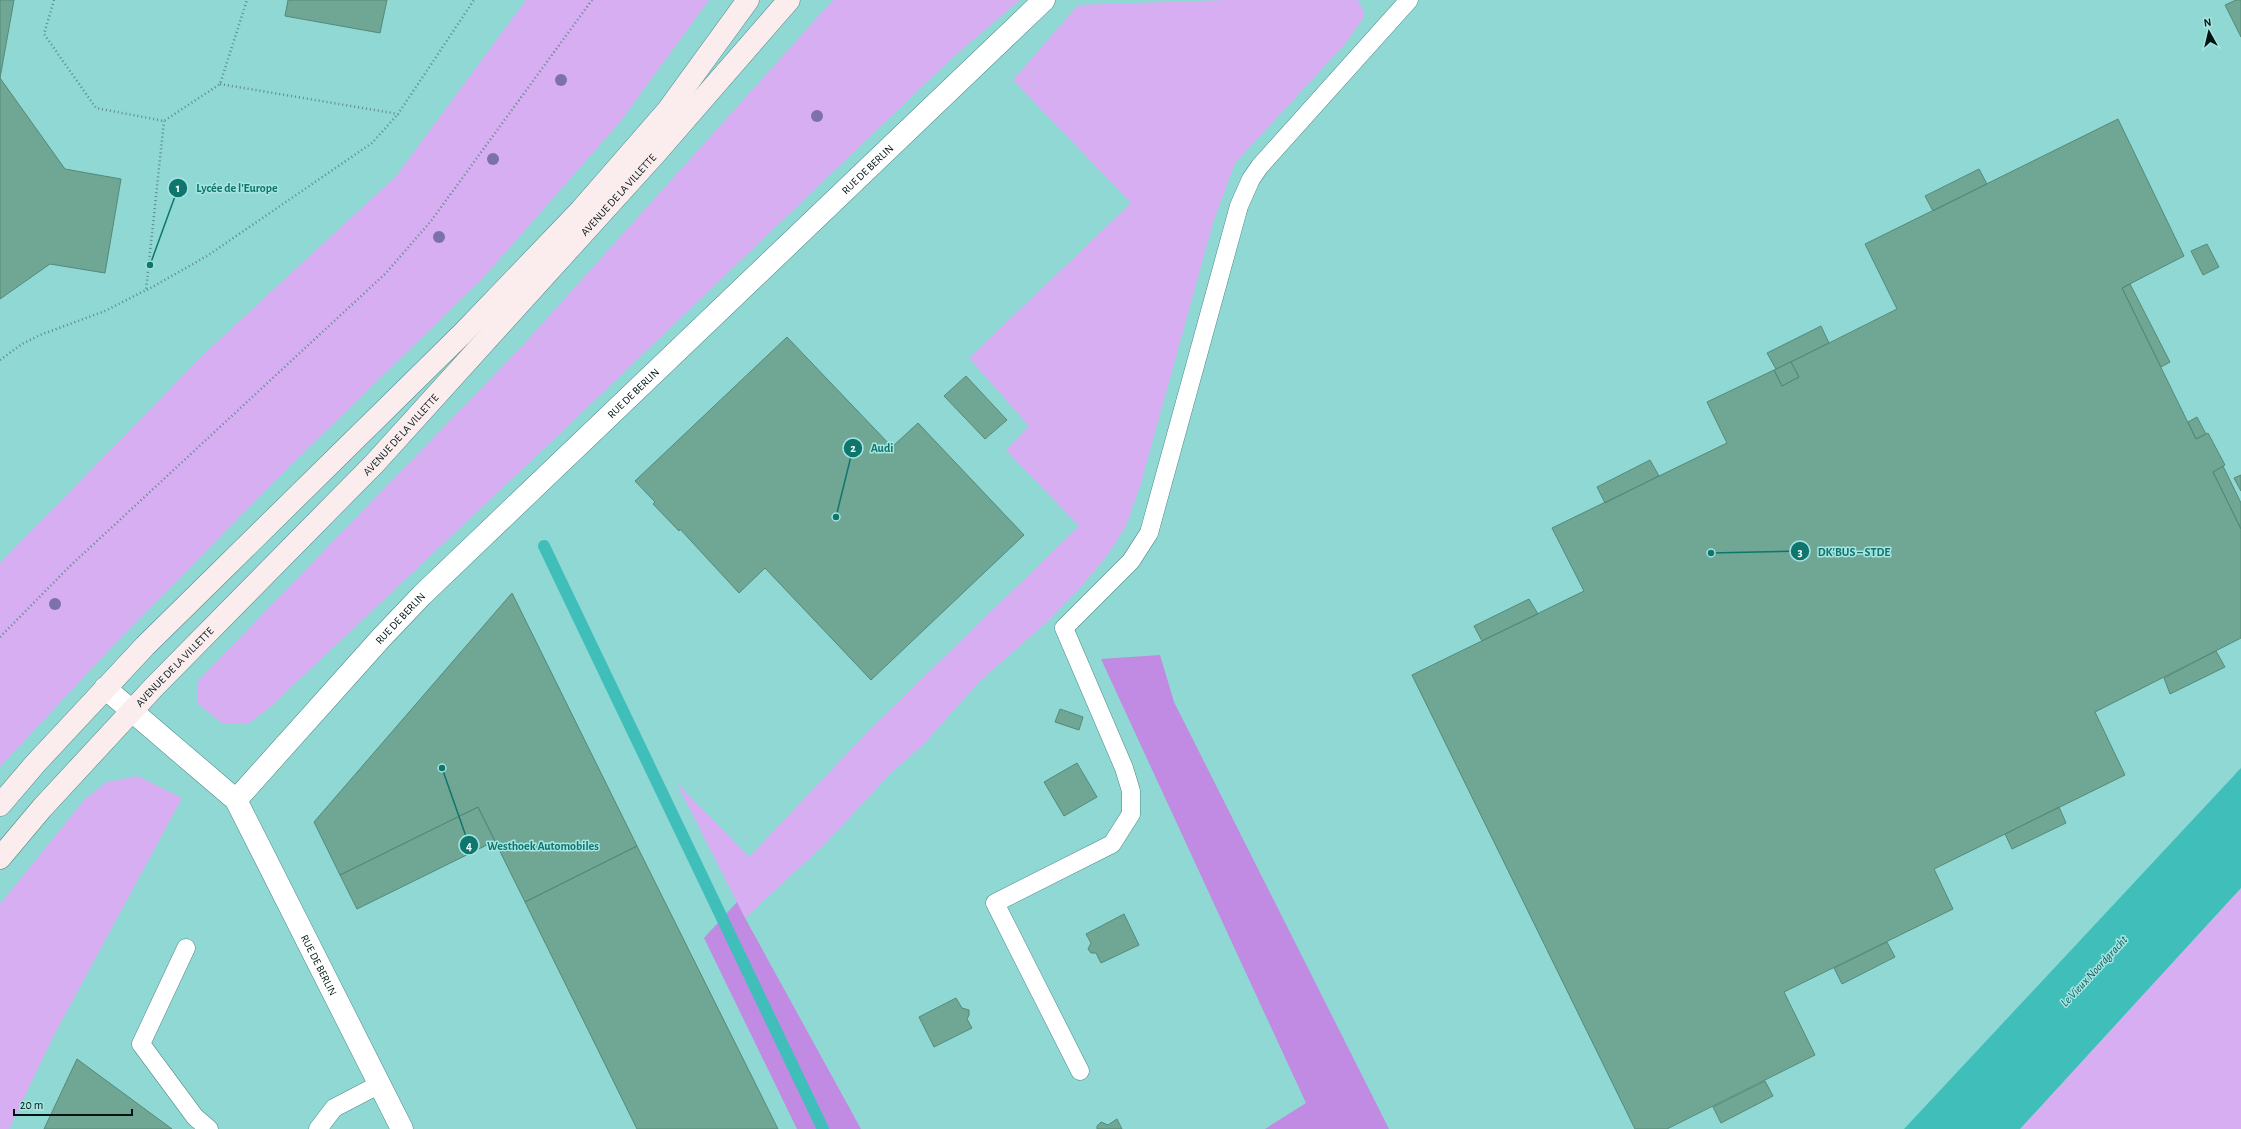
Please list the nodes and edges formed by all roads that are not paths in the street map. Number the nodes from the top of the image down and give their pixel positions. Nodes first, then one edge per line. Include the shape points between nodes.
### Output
1 (748, 0) edge
2 (789, 0) edge
3 (1044, 0) edge
4 (1408, 0) edge
5 (105, 688) junction
6 (133, 710) junction
7 (236, 800) junction
8 (0, 805) edge
9 (0, 858) edge
10 (186, 948) dead end
11 (1080, 1071) dead end
12 (380, 1084) junction
13 (209, 1129) edge
14 (318, 1129) edge
15 (402, 1129) edge

1 - 5 main road, AVENUE DE LA VILLETTE via 668,110 565,227
2 - 6 main road, AVENUE DE LA VILLETTE via 650,160 370,468
3 - 7 street, RUE DE BERLIN via 422,595
4 - 11 lane via 1251,179 1239,206 1149,533 1131,561 1064,628 1124,768 1130,791 1131,814 1112,844 995,903
5 - 6 street, RUE DE BERLIN
5 - 8 main road, AVENUE DE LA VILLETTE
6 - 7 street, RUE DE BERLIN
6 - 9 main road, AVENUE DE LA VILLETTE via 42,808
7 - 12 street, RUE DE BERLIN
10 - 13 lane via 141,1044 195,1117
12 - 14 lane via 334,1108
12 - 15 street, RUE DE BERLIN

